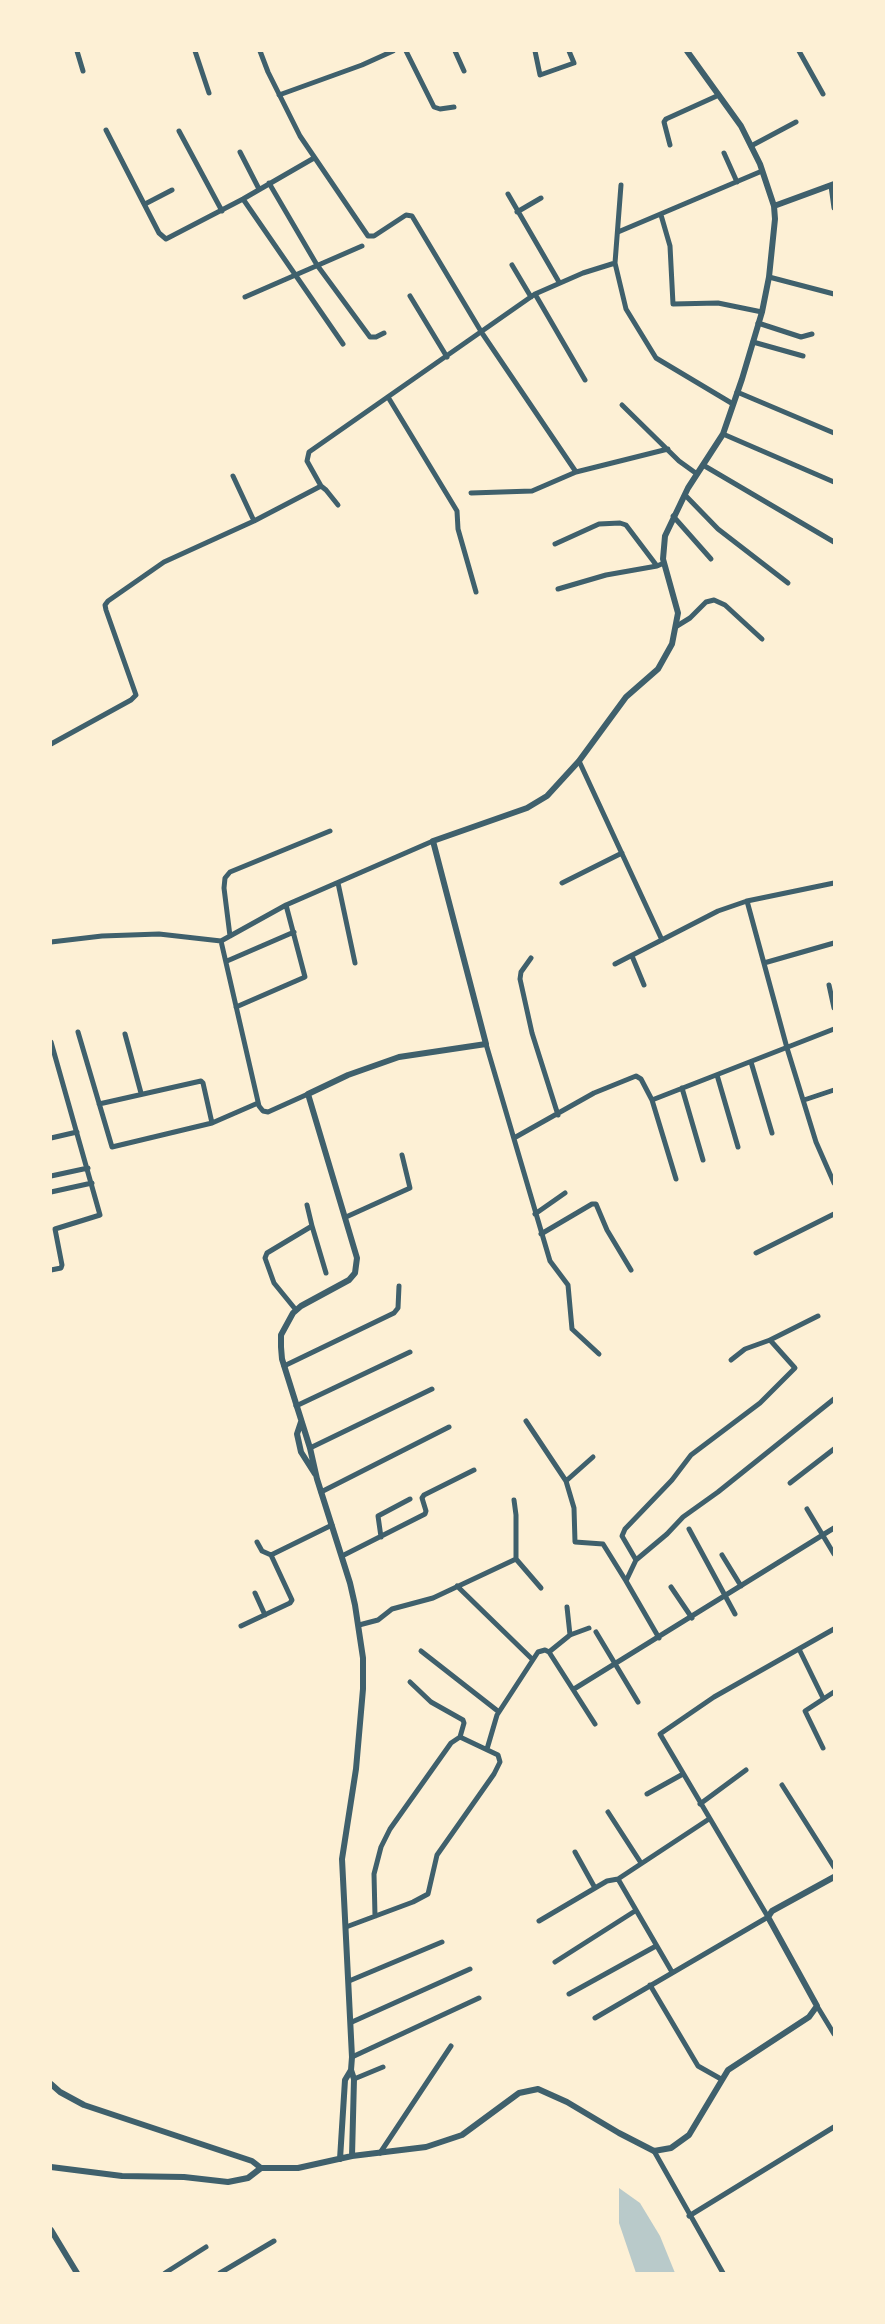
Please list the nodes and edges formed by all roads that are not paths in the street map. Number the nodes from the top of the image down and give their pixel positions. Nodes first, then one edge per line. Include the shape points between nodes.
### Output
1 (77, 51) edge
2 (195, 51) edge
3 (261, 51) edge
4 (393, 51) edge
5 (406, 51) edge
6 (455, 51) edge
7 (535, 51) edge
8 (569, 51) edge
9 (687, 51) edge
10 (799, 51) edge
11 (83, 71) dead end
12 (464, 71) dead end
13 (209, 93) dead end
14 (823, 94) dead end
15 (279, 95) junction
16 (719, 95) junction
17 (454, 107) dead end
18 (796, 122) dead end
19 (106, 130) dead end
20 (179, 131) dead end
21 (670, 145) dead end
22 (751, 146) junction
23 (240, 152) dead end
24 (724, 153) dead end
25 (314, 158) junction
26 (762, 171) junction
27 (736, 182) junction
28 (269, 183) junction
29 (621, 185) dead end
30 (832, 185) edge
31 (259, 189) junction
32 (172, 190) dead end
33 (508, 194) dead end
34 (541, 198) dead end
35 (243, 199) junction
36 (145, 204) junction
37 (774, 206) junction
38 (834, 208) edge
39 (222, 211) junction
40 (517, 212) junction
41 (661, 215) junction
42 (618, 232) junction
43 (362, 246) dead end
44 (615, 263) junction
45 (317, 265) junction
46 (513, 265) dead end
47 (295, 275) junction
48 (769, 277) junction
49 (559, 282) junction
50 (834, 294) edge
51 (410, 296) dead end
52 (533, 296) junction
53 (245, 297) dead end
54 (762, 312) junction
55 (758, 323) junction
56 (384, 333) dead end
57 (482, 333) junction
58 (812, 334) dead end
59 (753, 342) junction
60 (342, 344) dead end
61 (447, 357) junction
62 (803, 357) dead end
63 (585, 380) dead end
64 (737, 392) junction
65 (388, 397) junction
66 (733, 404) junction
67 (622, 405) dead end
68 (834, 433) edge
69 (723, 434) junction
70 (668, 449) junction
71 (703, 465) junction
72 (576, 472) junction
73 (697, 474) junction
74 (233, 476) dead end
75 (834, 482) edge
76 (321, 486) junction
77 (471, 493) dead end
78 (685, 495) junction
79 (338, 505) dead end
80 (673, 516) junction
81 (254, 521) junction
82 (834, 542) edge
83 (555, 544) dead end
84 (711, 560) dead end
85 (661, 564) junction
86 (788, 583) dead end
87 (558, 589) dead end
88 (476, 592) dead end
89 (677, 627) junction
90 (762, 639) dead end
91 (51, 744) edge
92 (579, 761) junction
93 (330, 831) dead end
94 (433, 841) junction
95 (622, 853) junction
96 (338, 883) junction
97 (562, 883) dead end
98 (834, 883) edge
99 (747, 901) junction
100 (286, 905) junction
101 (294, 932) junction
102 (230, 936) junction
103 (662, 940) junction
104 (221, 941) junction
105 (51, 942) edge
106 (834, 944) edge
107 (632, 956) junction
108 (531, 957) dead end
109 (227, 961) junction
110 (355, 963) dead end
111 (764, 963) junction
112 (615, 964) dead end
113 (828, 985) dead end
114 (644, 986) dead end
115 (236, 1007) junction
116 (834, 1008) edge
117 (834, 1029) edge
118 (78, 1032) dead end
119 (125, 1034) dead end
120 (51, 1042) edge
121 (486, 1044) junction
122 (787, 1048) junction
123 (751, 1062) junction
124 (717, 1075) junction
125 (682, 1088) junction
126 (834, 1090) edge
127 (141, 1093) junction
128 (308, 1094) junction
129 (652, 1100) junction
130 (804, 1100) junction
131 (258, 1103) junction
132 (99, 1104) junction
133 (558, 1115) junction
134 (212, 1123) junction
135 (77, 1132) junction
136 (772, 1133) dead end
137 (51, 1138) edge
138 (514, 1138) junction
139 (738, 1147) dead end
140 (402, 1155) dead end
141 (703, 1160) dead end
142 (88, 1168) junction
143 (51, 1176) edge
144 (676, 1179) dead end
145 (92, 1183) junction
146 (834, 1183) edge
147 (51, 1192) edge
148 (565, 1193) dead end
149 (307, 1205) dead end
150 (535, 1214) junction
151 (834, 1214) edge
152 (346, 1217) junction
153 (312, 1226) junction
154 (541, 1234) junction
155 (756, 1253) dead end
156 (51, 1270) edge
157 (631, 1270) dead end
158 (326, 1273) dead end
159 (399, 1286) dead end
160 (296, 1310) junction
161 (818, 1316) dead end
162 (770, 1340) junction
163 (410, 1352) dead end
164 (599, 1354) dead end
165 (731, 1360) dead end
166 (284, 1366) junction
167 (432, 1389) dead end
168 (834, 1399) edge
169 (296, 1406) junction
170 (526, 1421) dead end
171 (301, 1422) junction
172 (449, 1427) dead end
173 (310, 1448) junction
174 (834, 1449) edge
175 (593, 1457) dead end
176 (474, 1470) dead end
177 (315, 1475) junction
178 (566, 1481) junction
179 (790, 1483) dead end
180 (321, 1492) junction
181 (410, 1499) dead end
182 (514, 1500) dead end
183 (807, 1509) dead end
184 (332, 1525) junction
185 (834, 1528) edge
186 (689, 1530) dead end
187 (822, 1535) junction
188 (381, 1537) junction
189 (257, 1542) dead end
190 (834, 1554) edge
191 (271, 1555) junction
192 (722, 1555) dead end
193 (342, 1556) junction
194 (516, 1559) junction
195 (636, 1560) junction
196 (626, 1581) junction
197 (458, 1586) junction
198 (741, 1586) junction
199 (671, 1587) dead end
200 (541, 1588) dead end
201 (255, 1593) dead end
202 (725, 1597) junction
203 (567, 1607) dead end
204 (265, 1614) junction
205 (735, 1614) dead end
206 (692, 1618) junction
207 (359, 1625) junction
208 (241, 1626) dead end
209 (589, 1628) dead end
210 (834, 1629) edge
211 (596, 1632) dead end
212 (570, 1635) junction
213 (659, 1638) junction
214 (799, 1649) junction
215 (421, 1651) dead end
216 (549, 1652) junction
217 (532, 1659) junction
218 (616, 1664) junction
219 (410, 1682) dead end
220 (574, 1689) junction
221 (834, 1692) edge
222 (823, 1698) junction
223 (638, 1702) dead end
224 (499, 1712) junction
225 (595, 1724) dead end
226 (460, 1737) junction
227 (824, 1748) dead end
228 (487, 1749) junction
229 (746, 1770) dead end
230 (682, 1774) junction
231 (782, 1785) dead end
232 (647, 1794) dead end
233 (700, 1804) junction
234 (608, 1812) dead end
235 (709, 1819) junction
236 (575, 1852) dead end
237 (641, 1863) junction
238 (834, 1867) edge
239 (834, 1877) edge
240 (618, 1879) junction
241 (595, 1888) junction
242 (635, 1911) junction
243 (375, 1916) junction
244 (768, 1917) junction
245 (539, 1920) dead end
246 (346, 1926) junction
247 (442, 1942) dead end
248 (656, 1946) junction
249 (555, 1962) dead end
250 (470, 1969) dead end
251 (672, 1972) junction
252 (349, 1981) junction
253 (650, 1985) junction
254 (569, 1994) dead end
255 (479, 1998) dead end
256 (817, 2006) junction
257 (595, 2018) dead end
258 (352, 2022) junction
259 (834, 2033) edge
260 (451, 2046) dead end
261 (352, 2057) junction
262 (383, 2067) dead end
263 (351, 2070) junction
264 (354, 2079) junction
265 (721, 2079) junction
266 (51, 2084) edge
267 (834, 2127) edge
268 (352, 2139) junction
269 (654, 2151) junction
270 (380, 2152) junction
271 (369, 2154) junction
272 (352, 2156) junction
273 (340, 2159) junction
274 (51, 2167) edge
275 (261, 2169) junction
276 (689, 2216) junction
277 (51, 2230) edge
278 (274, 2241) dead end
279 (206, 2247) dead end
280 (77, 2273) edge
281 (165, 2273) edge
282 (220, 2273) edge
283 (723, 2273) edge

1 - 11 street
2 - 13 street
3 - 15 street
4 - 15 street
5 - 17 street via 434,107
6 - 12 street
7 - 8 street via 540,75 574,63
9 - 16 street
10 - 14 street
15 - 25 street
16 - 21 street via 666,119
16 - 22 street
18 - 22 street
19 - 36 street
20 - 39 street
22 - 26 street
23 - 31 street
24 - 27 street
25 - 28 street
25 - 57 street via 370,237 406,215 412,216
26 - 27 street
26 - 37 street
27 - 41 street
28 - 31 street
28 - 45 street
29 - 42 street
30 - 37 street
30 - 38 street
31 - 35 street
32 - 36 street
33 - 40 street
34 - 40 street
35 - 39 street
35 - 47 street
36 - 39 street via 166,239
37 - 48 street
40 - 49 street
41 - 42 street
41 - 54 street via 671,253 673,304 718,303
42 - 44 street
43 - 45 street
44 - 49 street
44 - 66 street via 626,309 656,358
45 - 47 street
45 - 56 street via 370,337
46 - 52 street
47 - 53 street
47 - 60 street
48 - 50 street
48 - 54 street
49 - 52 street
51 - 61 street
52 - 57 street
52 - 63 street
54 - 55 street
55 - 58 street via 801,337
55 - 59 street
57 - 61 street
57 - 72 street
59 - 62 street
59 - 64 street
61 - 65 street
64 - 66 street
64 - 68 street
65 - 76 street via 309,452 306,459
65 - 88 street via 457,511 458,529
66 - 69 street
67 - 70 street
69 - 71 street
69 - 75 street
70 - 72 street
70 - 73 street
71 - 73 street
71 - 82 street
72 - 77 street via 532,491
73 - 78 street
74 - 81 street
76 - 79 street
76 - 81 street
78 - 80 street
78 - 86 street via 718,529
80 - 84 street
80 - 85 street via 663,543
81 - 91 street via 164,562 108,601 106,610 136,694
83 - 85 street via 599,524 624,523
85 - 87 street
85 - 89 street via 678,613
89 - 90 street via 706,602 714,600 726,605
89 - 92 street via 664,661 626,697
92 - 94 street via 535,804
92 - 95 street
93 - 102 street via 230,872 224,888
94 - 96 street
94 - 121 street
95 - 97 street
95 - 103 street
96 - 100 street
96 - 110 street
98 - 99 street
99 - 103 street via 718,911
99 - 111 street
100 - 101 street
100 - 102 street
101 - 109 street
101 - 115 street via 305,977
102 - 104 street
103 - 107 street
104 - 105 street via 159,934
104 - 109 street
106 - 111 street
107 - 112 street
107 - 114 street
108 - 133 street via 520,979
109 - 115 street
111 - 122 street
113 - 116 street
115 - 131 street
117 - 122 street
118 - 132 street
119 - 127 street
120 - 135 street
121 - 128 street via 399,1057
121 - 138 street
122 - 123 street
122 - 130 street
123 - 124 street
123 - 136 street
124 - 125 street
124 - 139 street
125 - 129 street
125 - 141 street
126 - 130 street
127 - 132 street
127 - 134 street via 202,1081
128 - 131 street via 268,1112
128 - 152 street
129 - 133 street via 636,1076 599,1090
129 - 144 street
130 - 146 street
131 - 134 street
132 - 134 street via 113,1148
133 - 138 street
135 - 137 street
135 - 142 street
138 - 150 street
140 - 152 street via 410,1188
142 - 143 street
142 - 145 street
145 - 147 street
145 - 156 street via 100,1215 55,1229 62,1265
148 - 150 street
149 - 153 street
150 - 154 street
151 - 155 street
152 - 160 street via 356,1248 355,1273 345,1283
153 - 158 street
153 - 160 street via 265,1257 274,1283
154 - 157 street via 596,1204
154 - 164 street via 551,1263 568,1285 572,1330
159 - 166 street via 398,1308 394,1313
160 - 166 street via 281,1335
161 - 162 street
162 - 165 street via 740,1351
162 - 195 street via 795,1368 757,1406 691,1455 625,1529 623,1538
163 - 169 street
166 - 169 street
167 - 173 street
168 - 195 street via 683,1517
169 - 171 street
170 - 178 street
171 - 173 street
171 - 177 street via 297,1434 301,1452
172 - 180 street
173 - 177 street
174 - 179 street
175 - 178 street
176 - 188 street via 424,1495 425,1514
177 - 180 street
178 - 196 street via 574,1508 575,1542 603,1544
180 - 184 street
181 - 188 street via 378,1516
182 - 194 street
183 - 187 street
184 - 191 street
184 - 193 street
185 - 187 street
186 - 202 street
187 - 190 street
187 - 198 street
188 - 193 street
189 - 191 street via 262,1551
191 - 204 street via 293,1598
192 - 198 street
193 - 207 street
194 - 197 street
194 - 200 street
195 - 196 street
196 - 213 street
197 - 207 street via 392,1609 380,1620
197 - 217 street
198 - 202 street
199 - 206 street
201 - 204 street
202 - 205 street
202 - 206 street
203 - 212 street
204 - 208 street
206 - 213 street
207 - 246 street via 363,1689 341,1865
209 - 212 street
210 - 214 street
211 - 218 street
212 - 216 street
213 - 218 street
214 - 222 street
214 - 230 street via 714,1697 660,1734
215 - 224 street
216 - 217 street via 540,1650
216 - 220 street
217 - 224 street
218 - 220 street
218 - 223 street
219 - 226 street via 431,1702 463,1720
220 - 225 street
221 - 222 street
222 - 227 street via 805,1713
224 - 228 street
226 - 228 street
226 - 243 street via 385,1838 374,1874
228 - 243 street via 499,1756 499,1766 437,1855 428,1894
229 - 233 street
230 - 232 street
230 - 233 street
231 - 238 street
233 - 235 street
234 - 237 street
235 - 237 street
235 - 244 street
236 - 241 street
237 - 240 street
239 - 244 street via 772,1911
240 - 241 street
240 - 242 street
241 - 245 street
242 - 248 street
242 - 249 street
243 - 246 street
244 - 251 street
244 - 256 street
246 - 252 street
247 - 252 street
248 - 251 street
248 - 254 street
250 - 258 street
251 - 253 street
252 - 258 street
253 - 257 street
253 - 265 street via 698,2066
255 - 261 street
256 - 259 street
256 - 265 street via 809,2017 737,2063
258 - 261 street
260 - 270 street
261 - 263 street
262 - 264 street
263 - 264 street
263 - 273 street via 345,2080
264 - 268 street
265 - 269 street via 689,2134 671,2148
266 - 275 street via 84,2105 252,2161
267 - 276 street
268 - 271 street
268 - 272 street
269 - 270 street via 538,2089 519,2093 462,2135 426,2147
269 - 276 street
270 - 271 street
271 - 272 street
272 - 273 street
273 - 275 street via 287,2169
274 - 275 street via 228,2182 248,2178
276 - 283 street
277 - 280 street
278 - 282 street
279 - 281 street

